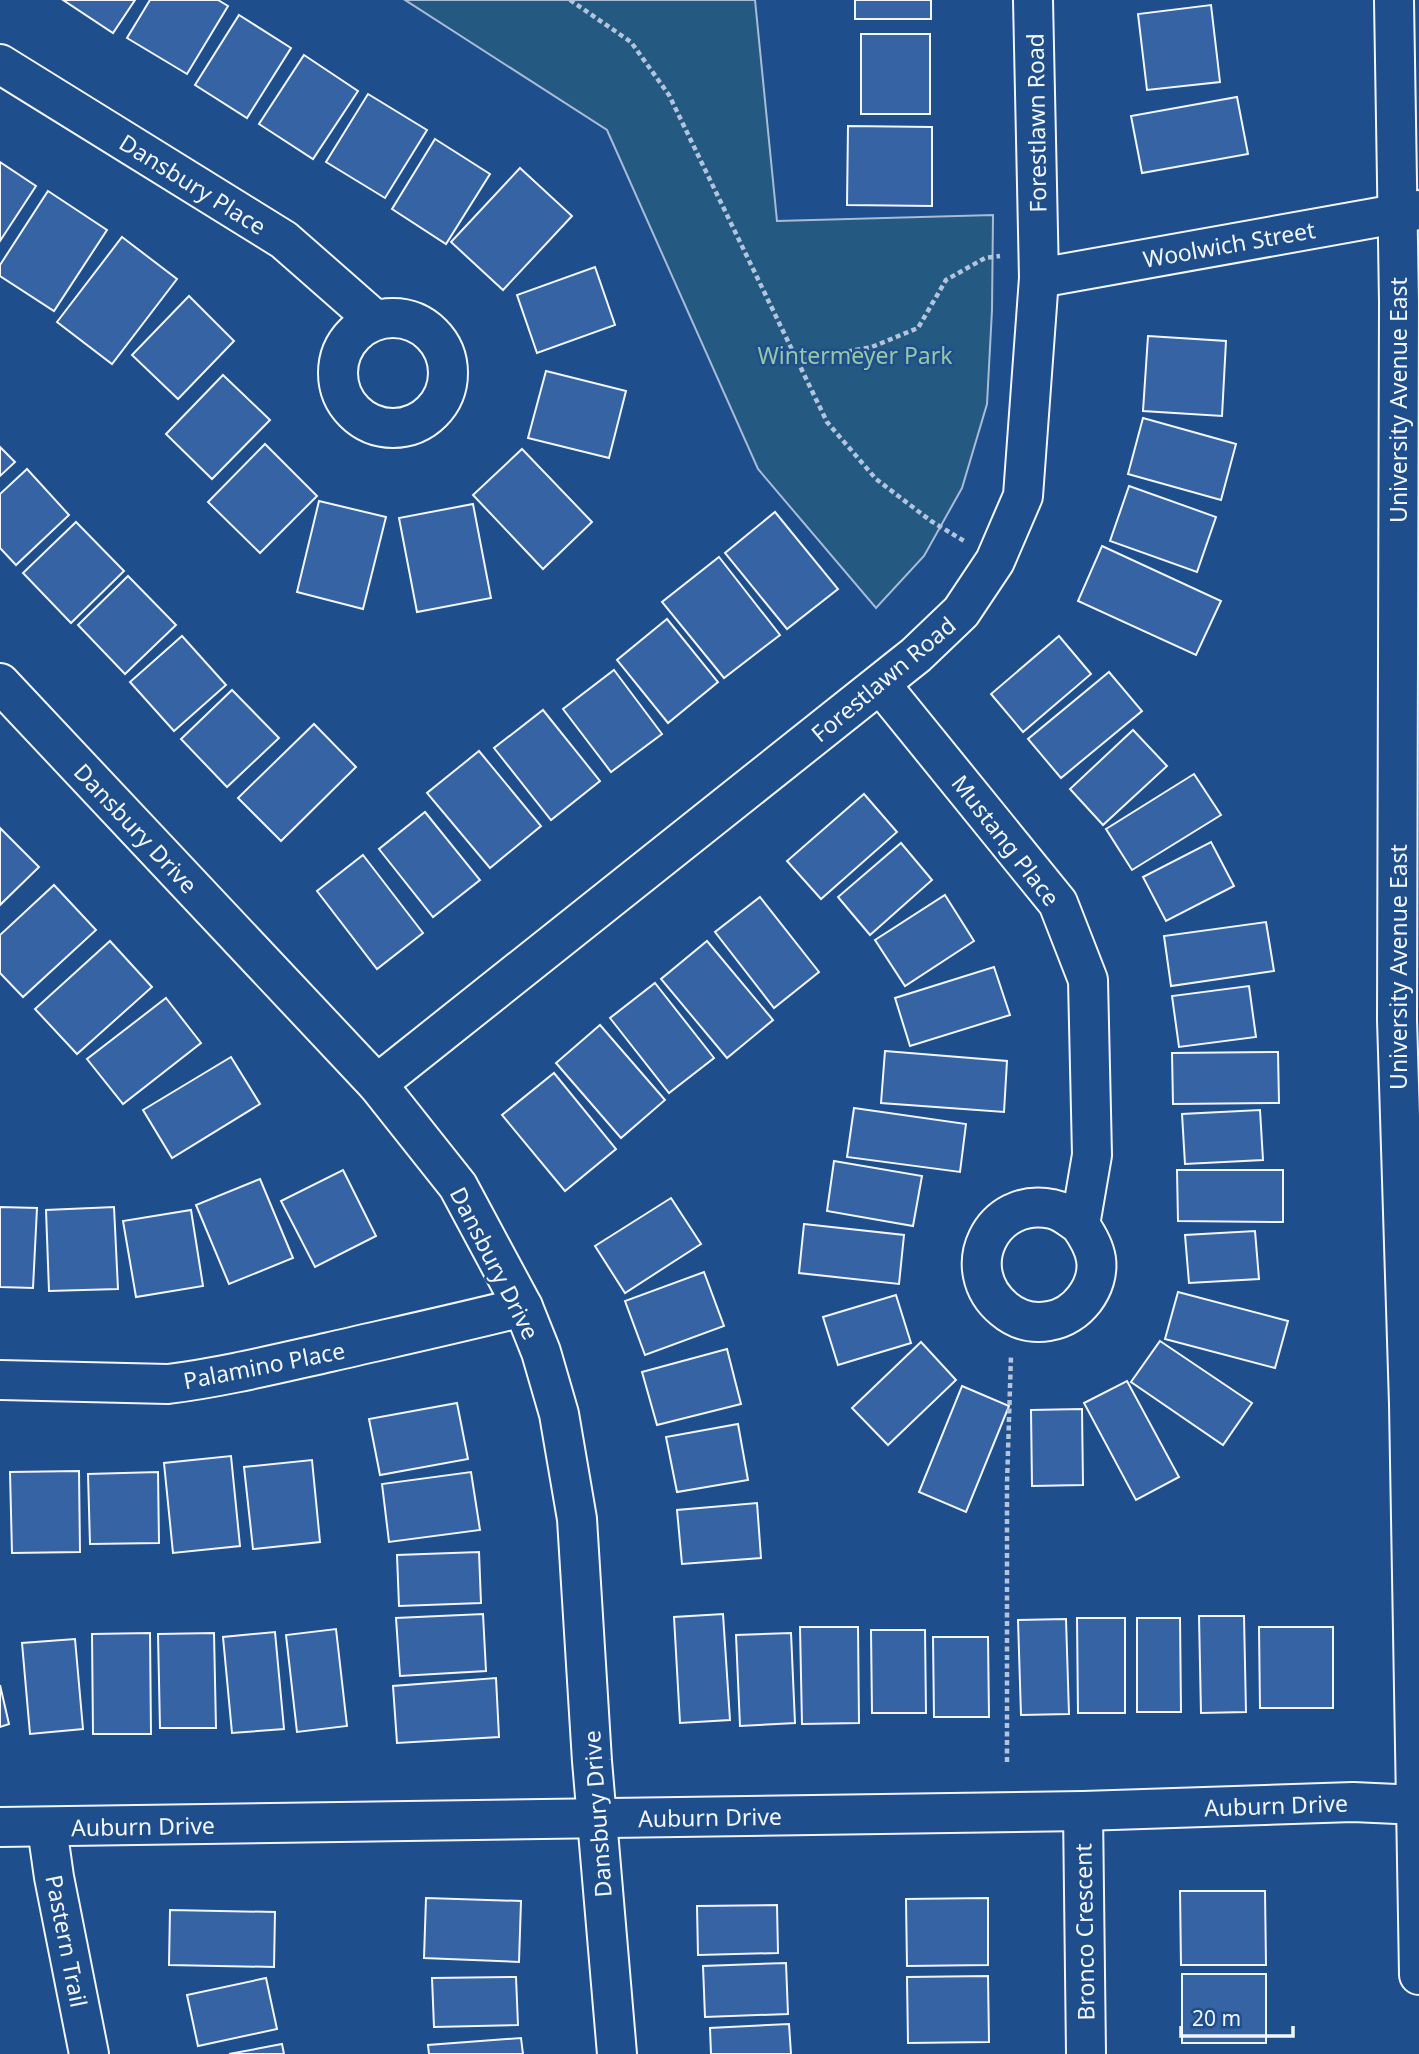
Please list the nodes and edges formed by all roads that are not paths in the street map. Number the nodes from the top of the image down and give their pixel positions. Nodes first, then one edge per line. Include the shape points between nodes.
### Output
1 (1033, 0) edge
2 (1394, 0) edge
3 (0, 64) edge
4 (1408, 212) edge
5 (1038, 278) junction
6 (375, 320) dead end
7 (0, 683) edge
8 (881, 685) junction
9 (377, 1084) junction
10 (1080, 1225) junction
11 (523, 1307) junction
12 (0, 1380) edge
13 (1414, 1404) edge
14 (1418, 1805) edge
15 (1083, 1811) junction
16 (597, 1818) junction
17 (0, 1827) edge
18 (47, 1828) junction
19 (1419, 1975) edge
20 (89, 2054) edge
21 (617, 2054) edge
22 (1086, 2054) edge

1 - 5 street, Forestlawn Road
2 - 4 street, University Avenue East
3 - 6 street, Dansbury Place via 284,240
4 - 5 street, Woolwich Street
4 - 13 street, University Avenue East via 1399,302 1396,1020
5 - 8 street, Forestlawn Road via 1023,496 995,561 961,612
7 - 9 street, Dansbury Drive
8 - 9 street, Forestlawn Road
8 - 10 street, Mustang Place via 1058,903 1088,980 1092,1155
9 - 11 street, Dansbury Drive via 458,1186
10 - 10 street via 1052,1209 1032,1208 999,1223 982,1253 981,1273 993,1300 1012,1316 1031,1322 1052,1321 1077,1308 1096,1274 1090,1239
11 - 12 street, Palamino Place via 192,1381
11 - 16 street, Dansbury Drive via 559,1415 577,1518
13 - 14 street, University Avenue East
14 - 15 street, Auburn Drive via 1353,1802
14 - 19 street, University Avenue East
15 - 16 street, Auburn Drive
15 - 22 street, Bronco Crescent
16 - 18 street, Auburn Drive
16 - 21 street, Dansbury Drive
17 - 18 street, Auburn Drive
18 - 20 street, Pastern Trail

